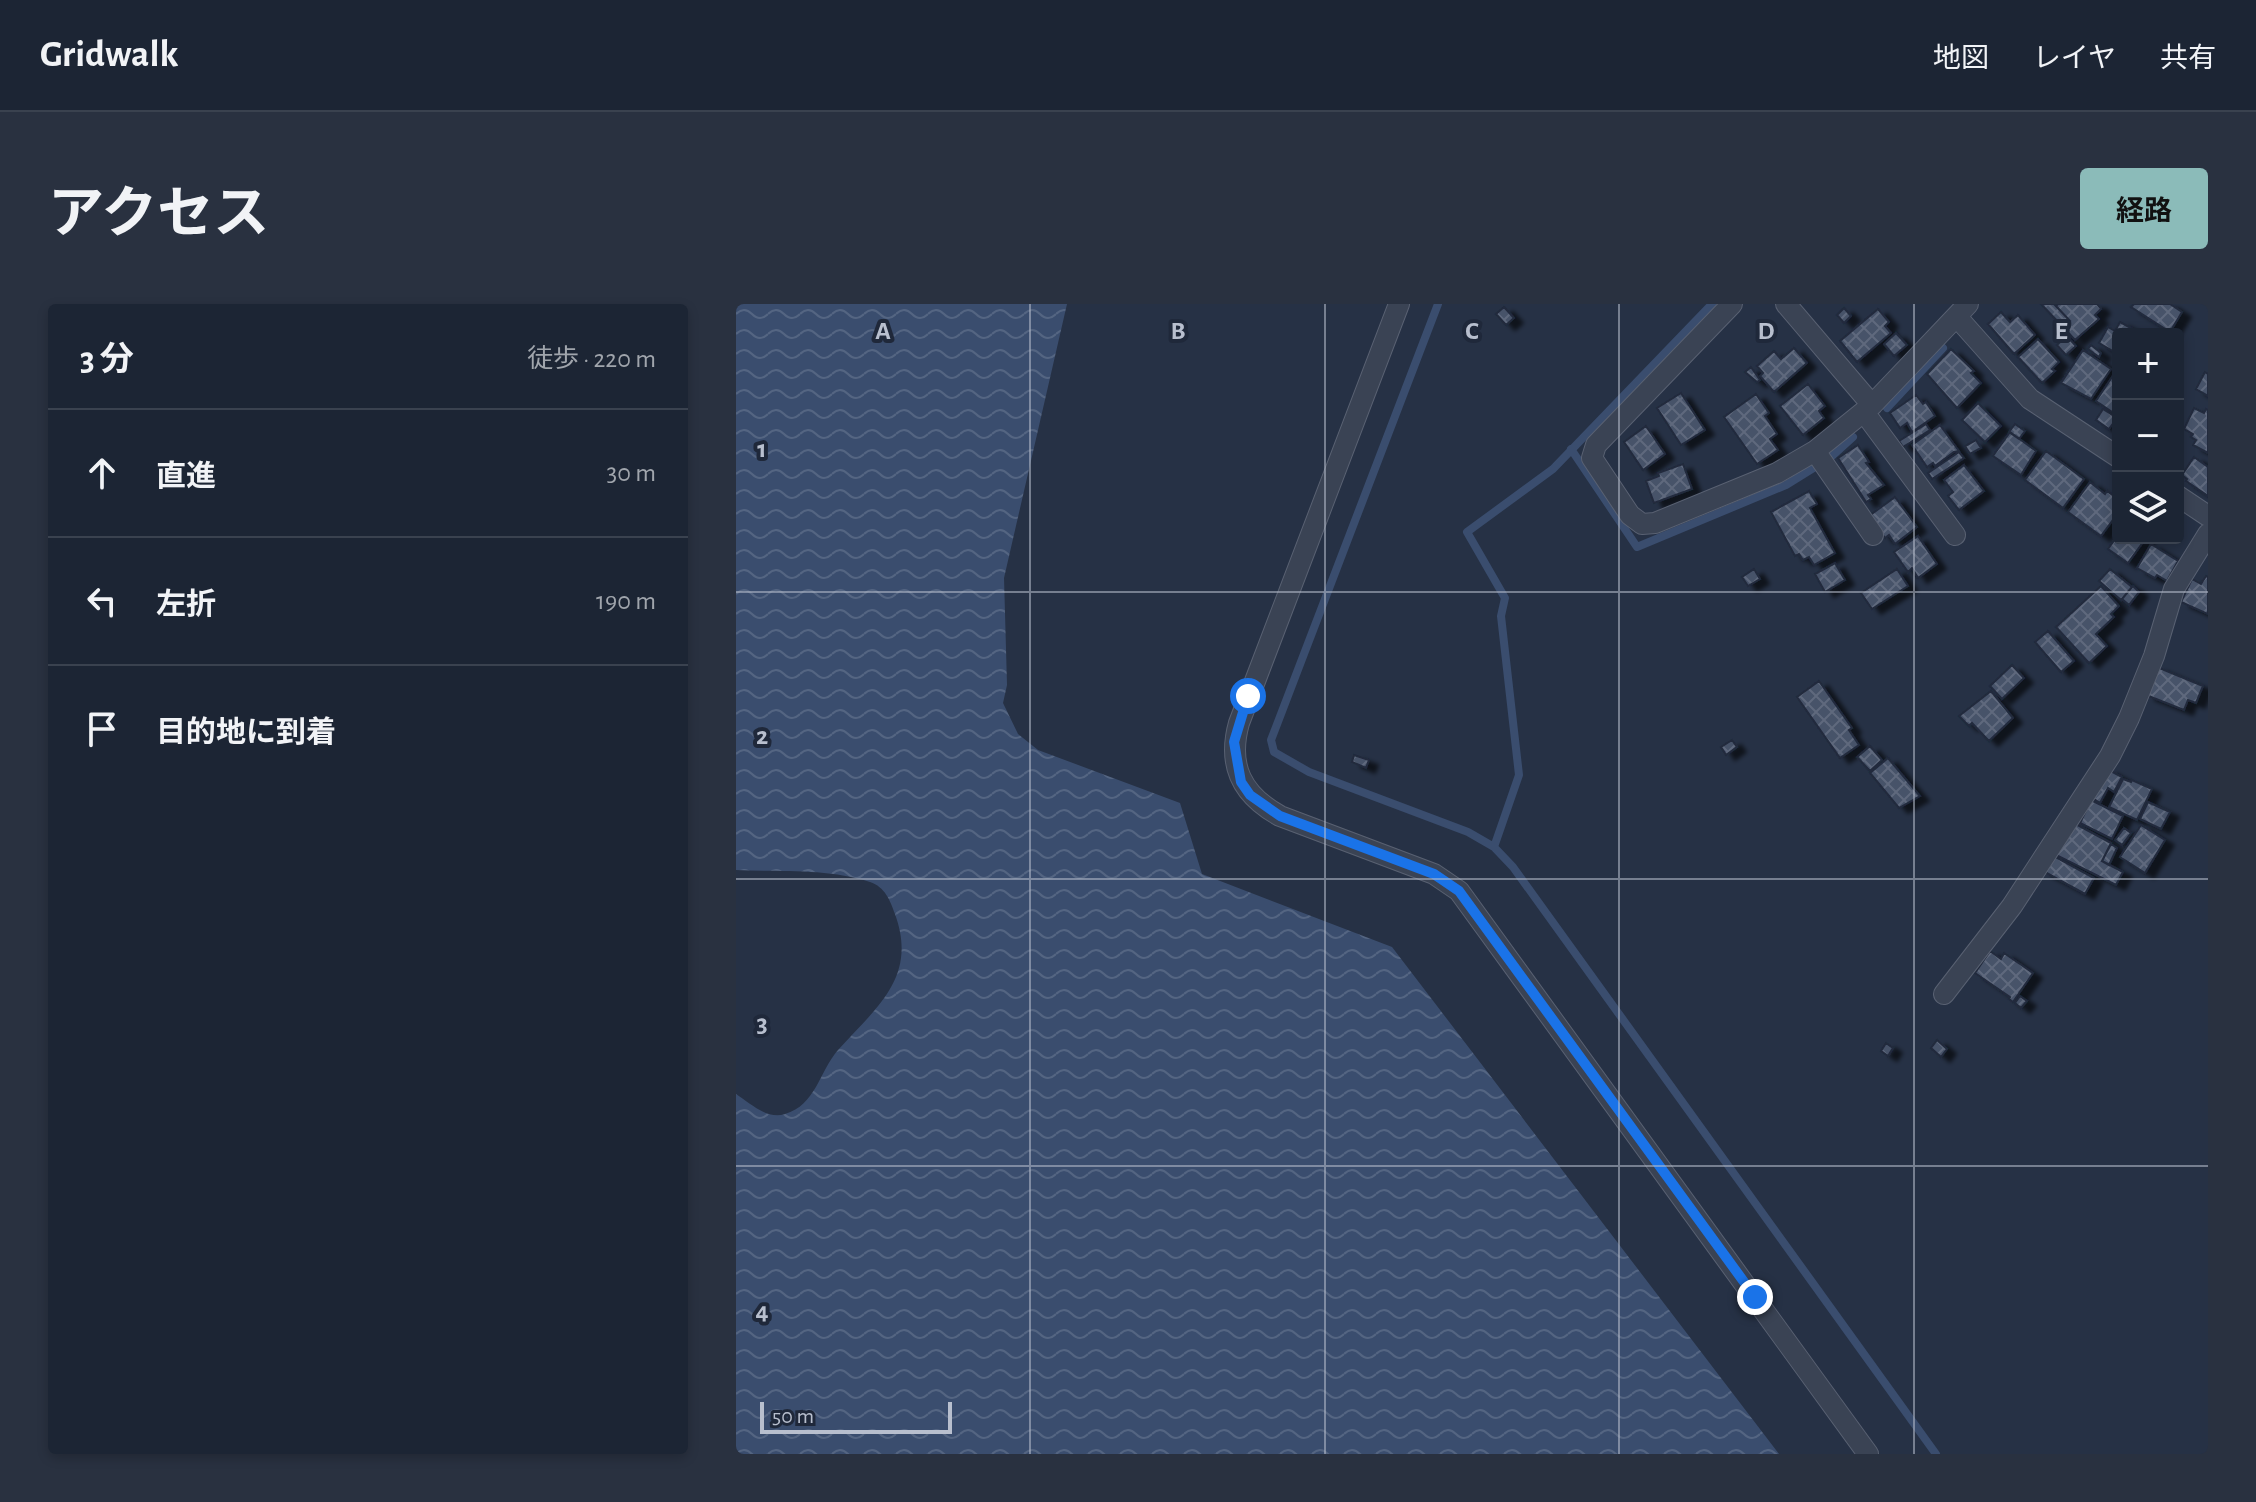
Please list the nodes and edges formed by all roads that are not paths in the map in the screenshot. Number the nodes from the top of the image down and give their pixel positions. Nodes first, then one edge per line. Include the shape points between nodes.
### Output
1 (1399, 304) edge
2 (1732, 304) edge
3 (1786, 304) edge
4 (1964, 308) edge
5 (1868, 409) junction
6 (1815, 451) junction
7 (2112, 453) edge
8 (2184, 500) edge
9 (2208, 516) edge
10 (2208, 534) edge
11 (1873, 535) dead end
12 (1955, 535) dead end
13 (1944, 994) dead end
14 (1868, 1454) edge

1 - 14 street via 1239,723 1234,742 1241,782 1280,816 1434,874 1459,891
2 - 6 street via 1596,445 1592,458 1630,515 1642,524 1777,473
3 - 5 street
4 - 5 street
4 - 7 street via 2030,399
5 - 6 street
5 - 12 street
6 - 11 street
8 - 9 street
10 - 13 street via 2174,589 2154,656 2110,756 2012,906

